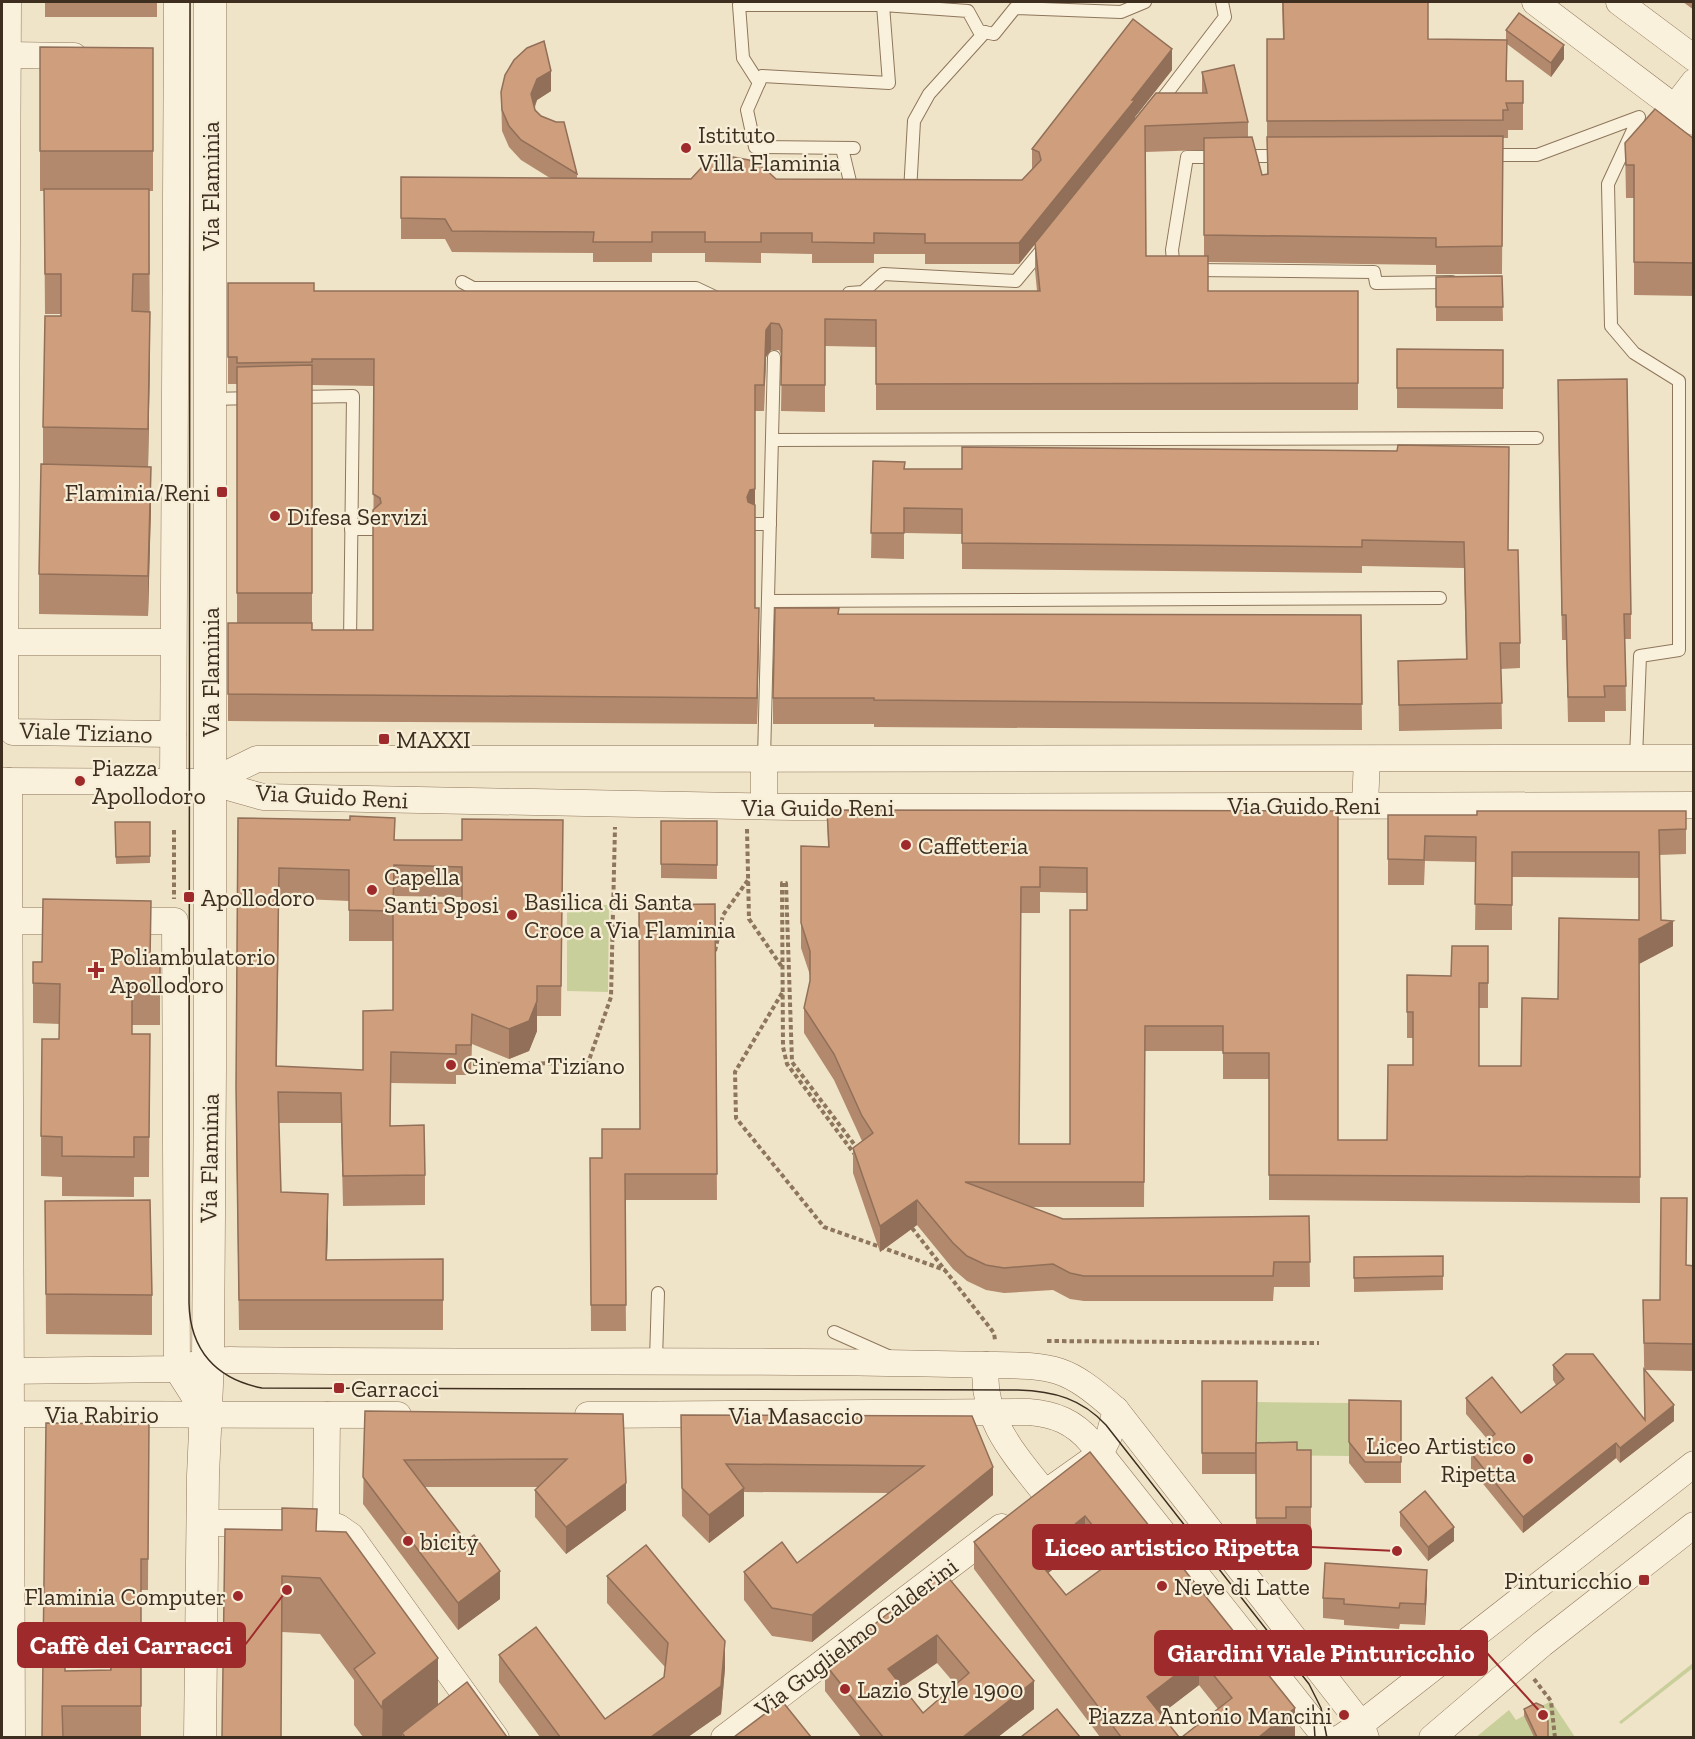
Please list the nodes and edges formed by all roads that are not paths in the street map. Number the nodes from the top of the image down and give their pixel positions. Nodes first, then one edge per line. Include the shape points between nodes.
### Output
1 (8, 2) edge
2 (177, 2) edge
3 (210, 2) edge
4 (1145, 2) edge
5 (1222, 2) edge
6 (1535, 2) edge
7 (1618, 2) edge
8 (883, 5) junction
9 (985, 32) junction
10 (8, 56) junction
11 (95, 56) edge
12 (1694, 58) edge
13 (1694, 82) edge
14 (759, 83) junction
15 (1684, 115) edge
16 (1146, 120) edge
17 (1478, 155) edge
18 (1292, 156) edge
19 (864, 191) edge
20 (910, 192) edge
21 (1052, 237) edge
22 (462, 282) dead end
23 (1470, 282) edge
24 (840, 293) edge
25 (726, 297) edge
26 (774, 357) dead end
27 (287, 397) edge
28 (265, 398) edge
29 (210, 399) junction
30 (1537, 438) dead end
31 (772, 440) junction
32 (755, 524) edge
33 (770, 524) junction
34 (351, 529) junction
35 (373, 529) edge
36 (1440, 598) dead end
37 (768, 601) junction
38 (338, 641) edge
39 (6, 642) junction
40 (173, 642) junction
41 (172, 734) junction
42 (1636, 758) junction
43 (1694, 758) edge
44 (764, 759) junction
45 (1367, 759) junction
46 (5, 781) edge
47 (173, 782) junction
48 (210, 782) junction
49 (1365, 805) junction
50 (1694, 805) edge
51 (755, 807) junction
52 (9, 921) junction
53 (658, 1293) dead end
54 (834, 1332) dead end
55 (656, 1360) junction
56 (208, 1361) junction
57 (903, 1362) junction
58 (986, 1365) junction
59 (177, 1369) junction
60 (5, 1371) edge
61 (1116, 1410) junction
62 (5, 1411) edge
63 (205, 1413) junction
64 (991, 1413) junction
65 (327, 1415) junction
66 (418, 1415) edge
67 (569, 1415) edge
68 (1100, 1454) junction
69 (1694, 1464) edge
70 (1029, 1505) junction
71 (203, 1523) junction
72 (326, 1523) junction
73 (1694, 1526) edge
74 (1319, 1729) edge
75 (1364, 1731) edge
76 (12, 1737) edge
77 (200, 1737) edge
78 (496, 1737) edge
79 (724, 1737) edge
80 (1340, 1737) edge
81 (1432, 1737) edge

1 - 10 street, Viale Tiziano
2 - 40 street, Via Flaminia via 165,57
3 - 29 street, Via Flaminia
4 - 9 lane via 1121,12 1015,8 994,34
5 - 16 lane via 1225,17
6 - 15 street
7 - 12 street
8 - 9 lane via 968,11 979,31
8 - 14 lane via 889,83 762,76
8 - 14 lane via 739,5 743,58
9 - 20 lane via 929,94 914,121
10 - 11 street
10 - 39 street, Viale Tiziano
13 - 15 street
14 - 19 lane via 747,110 755,147 848,148 852,190
17 - 42 lane via 1537,155 1639,117 1608,184 1611,326 1634,353 1679,381 1679,650 1640,656
18 - 23 lane via 1187,157 1172,250 1174,270 1374,272 1376,283
21 - 24 lane via 1016,281 883,274 863,292
22 - 25 lane via 472,288 696,288 714,297
26 - 31 lane
27 - 34 lane via 353,396
28 - 29 lane
29 - 48 street, Via Flaminia via 217,641
30 - 31 lane
31 - 33 lane
32 - 33 lane
33 - 37 lane
34 - 35 lane
34 - 38 lane via 350,642
36 - 37 lane
37 - 44 lane
39 - 40 street
39 - 41 street, Viale Tiziano via 5,722 13,732
40 - 41 street, Via Flaminia
41 - 47 street, Via Flaminia
42 - 43 street, Via Guido Reni
42 - 45 street, Via Guido Reni
44 - 45 street, Via Guido Reni
44 - 48 street, Via Guido Reni via 257,759
44 - 51 street
45 - 49 street
46 - 47 street
46 - 52 street
47 - 48 street
48 - 51 street, Via Guido Reni via 263,797
48 - 56 street, Via Flaminia
49 - 50 street, Via Guido Reni
49 - 51 street, Via Guido Reni
52 - 59 street, Via Flaminia via 175,921
52 - 60 street
53 - 55 lane
54 - 57 lane
55 - 56 street, Via Rabirio
55 - 57 street
56 - 59 street, Via Rabirio
56 - 63 street, Via Flaminia
57 - 58 street
58 - 61 street via 1059,1370
58 - 64 street via 985,1390
59 - 60 street, Via Rabirio
59 - 63 street
60 - 62 street
61 - 68 street
61 - 75 street
62 - 63 street, Via Rabirio
62 - 76 street
63 - 65 street
63 - 71 street, Via Flaminia
64 - 67 street, Via Masaccio
64 - 68 street, Via Masaccio via 1029,1412 1062,1419 1081,1430
64 - 70 street
65 - 66 street
65 - 72 street
68 - 70 street, Via Guglielmo Calderini
68 - 74 street, Via Masaccio
69 - 75 street
70 - 79 street, Via Guglielmo Calderini
71 - 72 street
71 - 77 street, Via Flaminia
72 - 78 street via 351,1536
73 - 81 street
75 - 80 street

